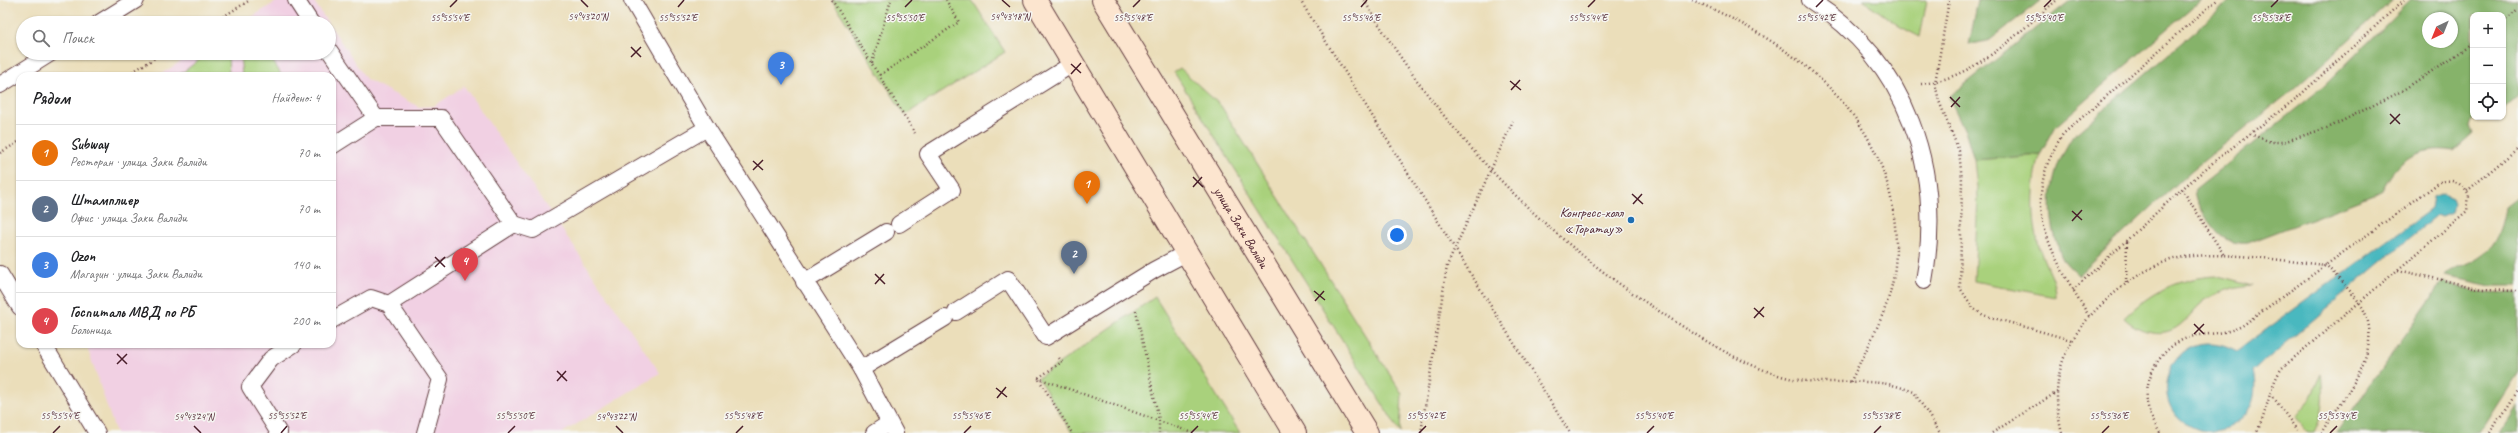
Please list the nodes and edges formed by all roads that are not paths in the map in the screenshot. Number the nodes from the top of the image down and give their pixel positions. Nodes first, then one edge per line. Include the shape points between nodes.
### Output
1 (136, 0) edge
2 (296, 0) edge
3 (632, 0) edge
4 (1035, 0) edge
5 (1103, 0) edge
6 (1810, 0) edge
7 (110, 16) edge
8 (306, 16) edge
9 (40, 60) edge
10 (336, 60) edge
11 (1074, 62) junction
12 (21, 72) edge
13 (16, 75) edge
14 (0, 85) edge
15 (376, 118) junction
16 (707, 128) junction
17 (336, 143) edge
18 (514, 224) junction
19 (1188, 252) junction
20 (0, 274) edge
21 (1924, 281) dead end
22 (804, 282) junction
23 (16, 300) edge
24 (389, 304) junction
25 (336, 318) edge
26 (44, 348) edge
27 (288, 348) edge
28 (861, 369) junction
29 (892, 429) edge
30 (97, 433) edge
31 (279, 433) edge
32 (425, 433) edge
33 (874, 433) edge
34 (1295, 433) edge
35 (1367, 433) edge

1 - 7 lane
2 - 8 lane
3 - 16 lane
4 - 11 main road
5 - 35 main road, улица Заки Валиди
6 - 21 lane via 1843,24 1863,44 1894,87 1919,142 1927,176 1931,225
9 - 12 lane
10 - 15 lane
11 - 19 main road
11 - 22 lane via 928,154 952,190
13 - 14 lane
15 - 17 lane
15 - 18 lane via 441,118
16 - 18 lane via 533,230
16 - 22 lane
18 - 24 lane
19 - 28 lane via 1154,270 1046,337 1008,279
19 - 34 main road
20 - 23 lane
22 - 28 lane
24 - 25 lane via 371,298
24 - 32 lane via 440,379
26 - 30 lane
27 - 31 lane via 271,359 250,387
28 - 29 lane
29 - 33 lane

